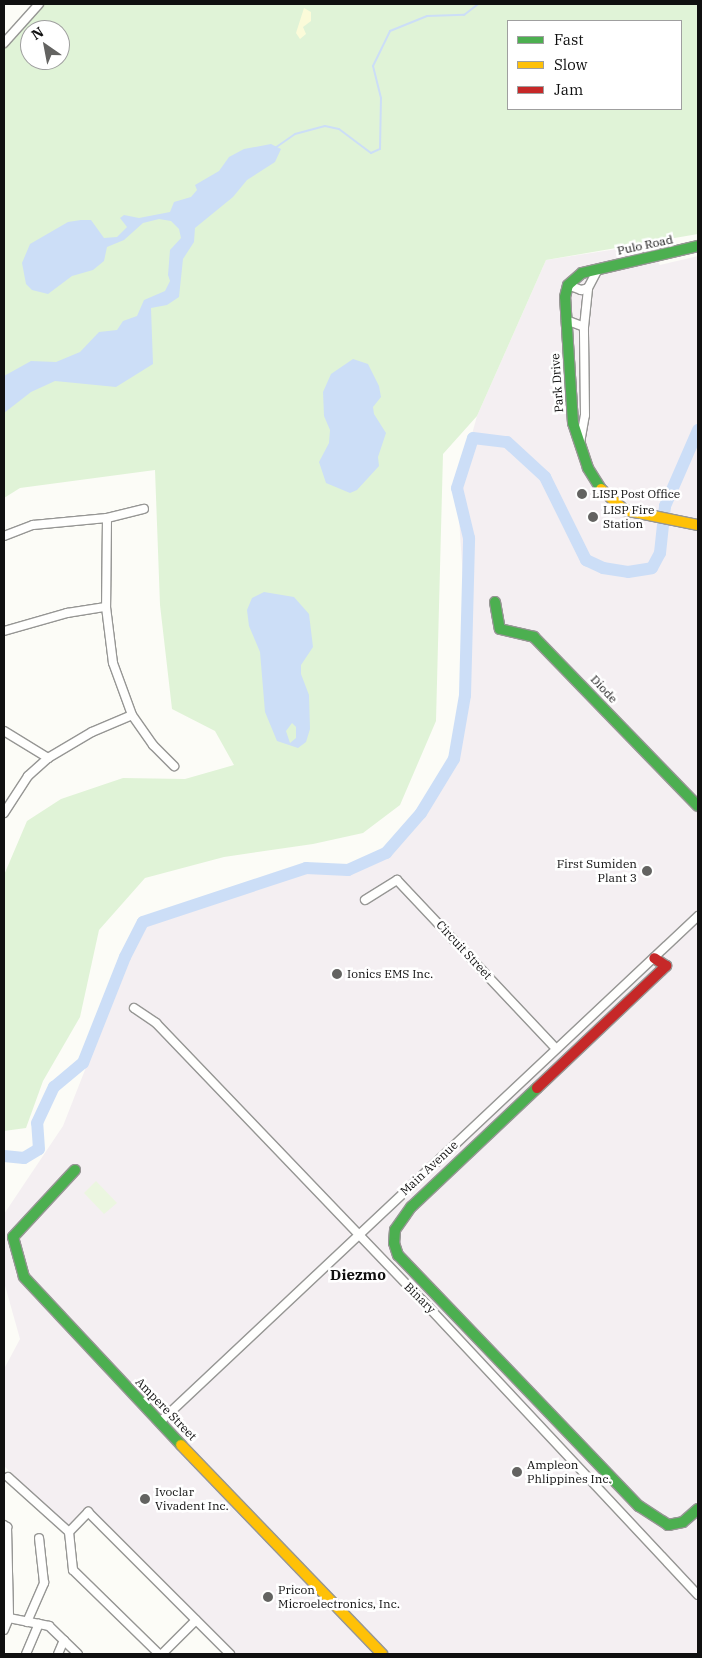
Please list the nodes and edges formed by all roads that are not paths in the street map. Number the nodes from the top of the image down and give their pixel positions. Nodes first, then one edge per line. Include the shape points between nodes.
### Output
1 (39, 4) edge
2 (4, 43) edge
3 (698, 246) edge
4 (598, 268) junction
5 (568, 285) junction
6 (588, 288) junction
7 (566, 320) junction
8 (584, 327) junction
9 (580, 443) junction
10 (144, 509) dead end
11 (107, 518) junction
12 (698, 525) edge
13 (4, 536) edge
14 (495, 602) dead end
15 (106, 607) junction
16 (4, 631) edge
17 (132, 715) junction
18 (4, 731) edge
19 (48, 758) junction
20 (174, 766) dead end
21 (698, 806) edge
22 (4, 813) edge
23 (365, 900) dead end
24 (698, 916) edge
25 (654, 958) junction
26 (134, 1008) dead end
27 (556, 1049) junction
28 (75, 1170) dead end
29 (357, 1236) junction
30 (161, 1421) junction
31 (8, 1477) dead end
32 (698, 1509) edge
33 (4, 1525) edge
34 (68, 1532) junction
35 (39, 1538) dead end
36 (698, 1595) edge
37 (9, 1618) junction
38 (196, 1620) junction
39 (27, 1622) junction
40 (39, 1624) junction
41 (4, 1630) edge
42 (64, 1640) junction
43 (26, 1654) edge
44 (58, 1654) edge
45 (78, 1654) edge
46 (160, 1654) edge
47 (230, 1654) edge
48 (382, 1654) edge

1 - 2 street
3 - 4 street, Pulo Road
4 - 5 street via 582,273
4 - 6 street, Park Drive
5 - 6 street via 581,290
5 - 7 street, Park Drive
6 - 8 street, Park Drive
7 - 8 street
7 - 9 street, Park Drive via 572,423
8 - 9 street, Park Drive via 585,415
9 - 12 street, Park Drive via 588,468 604,492 624,510
10 - 11 street
11 - 13 street via 33,526
11 - 15 street
14 - 21 street, Diode via 500,629 534,637
15 - 16 street via 67,613 21,629
15 - 17 street via 113,663
17 - 19 street via 92,732
17 - 20 street via 153,745
18 - 19 street
19 - 22 street via 28,776
23 - 27 street, Circuit Street via 397,880
24 - 25 street, Main Avenue
25 - 27 street, Main Avenue
25 - 32 street via 666,966 411,1207 396,1230 394,1243 398,1255 639,1506 668,1525 684,1522
26 - 29 street, Binary via 156,1023
27 - 29 street, Main Avenue
28 - 30 street, Ampere Street via 13,1237 18,1261 33,1289
29 - 30 street, Main Avenue
29 - 36 street, Binary via 421,1299
30 - 48 street, Ampere Street
31 - 34 street
33 - 37 street via 7,1526
34 - 38 street via 88,1512
34 - 46 street via 73,1570
35 - 39 street via 44,1583
37 - 39 street
37 - 41 street
38 - 46 street
38 - 47 street
39 - 40 street
40 - 42 street via 49,1626
40 - 43 street
42 - 44 street
42 - 45 street

